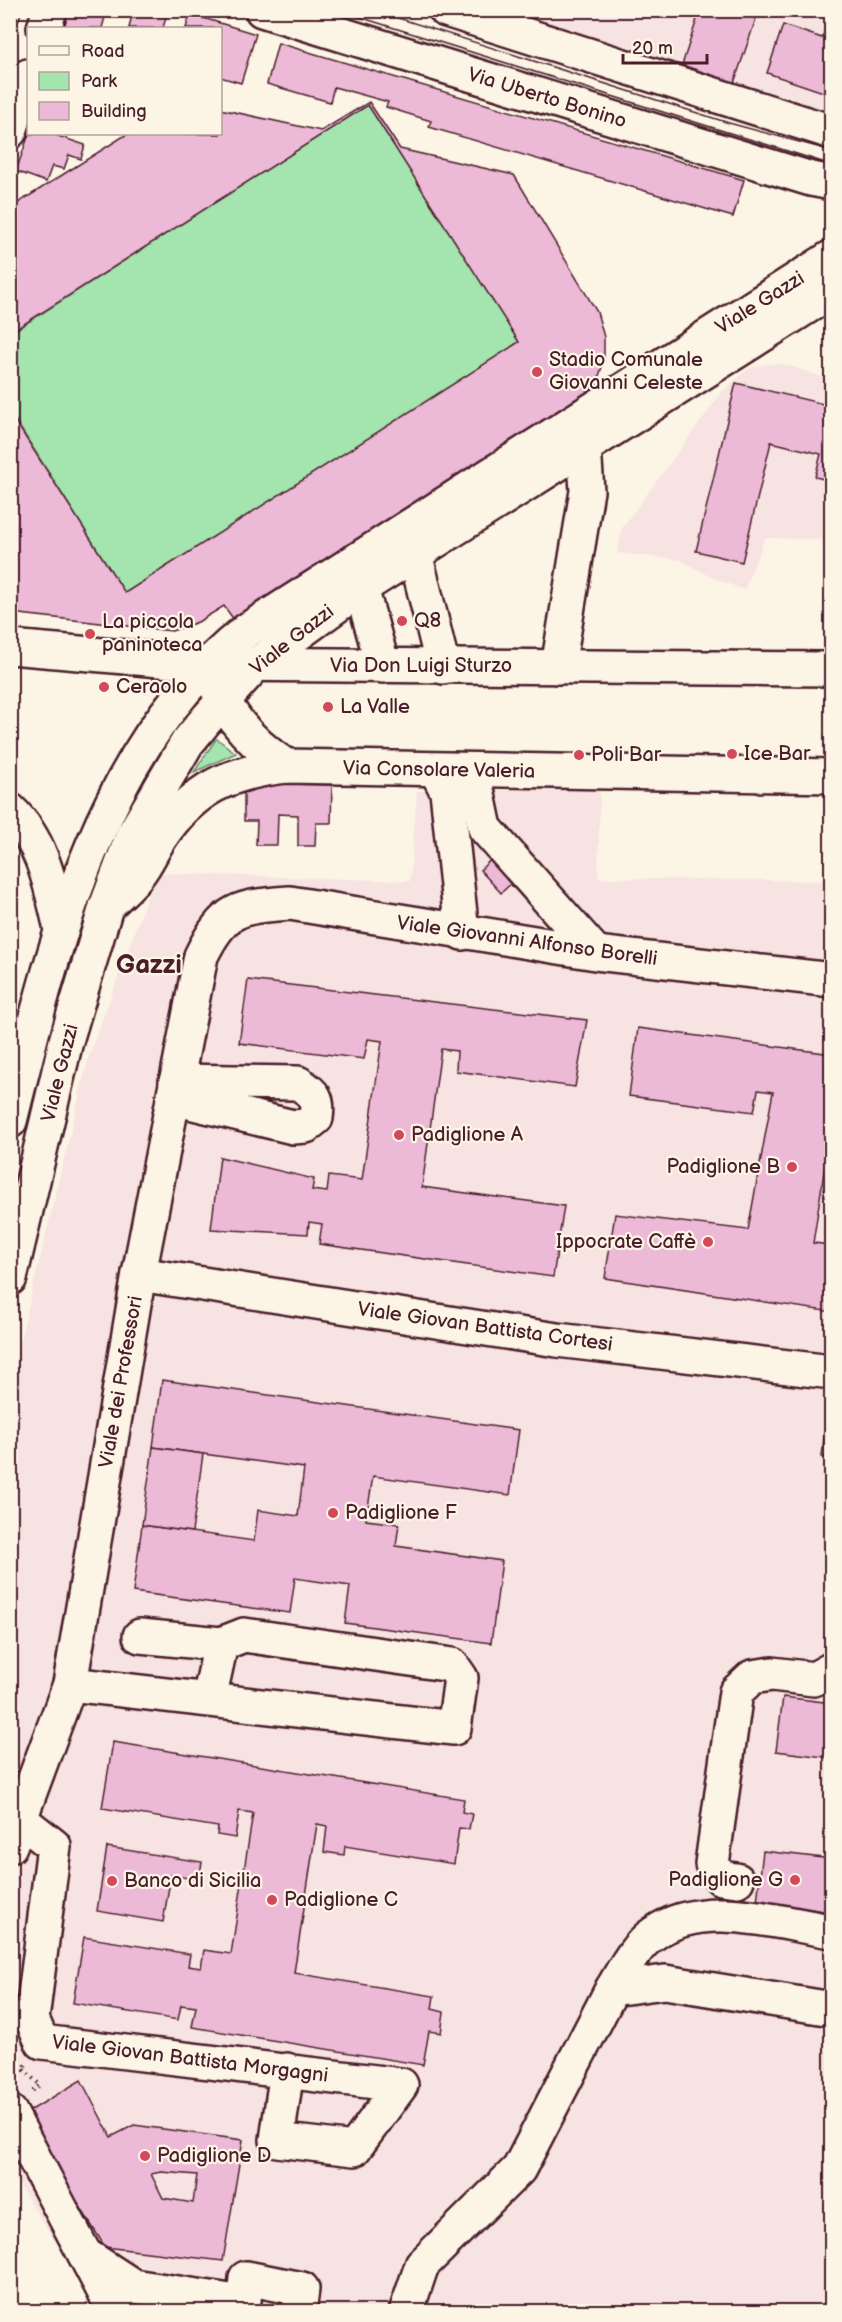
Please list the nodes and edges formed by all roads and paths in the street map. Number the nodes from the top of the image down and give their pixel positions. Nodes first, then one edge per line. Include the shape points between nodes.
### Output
1 (50, 10) edge
2 (262, 10) edge
3 (446, 10) edge
4 (44, 27) edge
5 (27, 79) edge
6 (10, 131) edge
7 (831, 132) edge
8 (831, 183) edge
9 (828, 264) edge
10 (584, 446) junction
11 (415, 553) junction
12 (361, 588) junction
13 (10, 647) edge
14 (206, 664) junction
15 (255, 665) junction
16 (383, 666) junction
17 (443, 667) junction
18 (558, 668) junction
19 (831, 669) edge
20 (222, 702) junction
21 (286, 766) junction
22 (436, 770) junction
23 (473, 771) junction
24 (831, 776) edge
25 (10, 810) edge
26 (106, 907) junction
27 (226, 918) joint
28 (61, 929) junction
29 (462, 933) junction
30 (596, 953) junction
31 (831, 980) edge
32 (10, 1121) edge
33 (139, 1274) junction
34 (10, 1278) edge
35 (831, 1372) edge
36 (140, 1636) dead end
37 (221, 1644) junction
38 (831, 1669) edge
39 (70, 1684) junction
40 (209, 1699) junction
41 (16, 1833) edge
42 (737, 1880) dead end
43 (831, 1931) edge
44 (612, 1989) junction
45 (831, 2008) edge
46 (42, 2042) junction
47 (287, 2070) junction
48 (18, 2104) edge
49 (85, 2255) junction
50 (243, 2307) edge
51 (120, 2312) edge
52 (299, 2312) edge
53 (406, 2312) edge

1 - 4 main road
2 - 8 main road, Via Uberto Bonino
3 - 7 main road
5 - 6 main road
9 - 10 main road, Viale Gazzi
9 - 14 main road, Viale Gazzi via 256,624
10 - 11 main road, Viale Gazzi
10 - 18 main road via 587,491
11 - 12 main road, Viale Gazzi
11 - 17 main road
12 - 15 main road, Viale Gazzi
12 - 16 main road
13 - 14 main road, Via Don Luigi Sturzo
14 - 15 main road, Via Don Luigi Sturzo
14 - 20 main road
14 - 28 main road, Viale Gazzi via 164,714 127,778 101,826
15 - 16 main road, Via Don Luigi Sturzo
15 - 20 main road, Viale Gazzi
16 - 17 main road, Via Don Luigi Sturzo
17 - 18 main road, Via Don Luigi Sturzo
18 - 19 main road, Via Don Luigi Sturzo
20 - 21 main road via 252,740
20 - 26 main road, Viale Gazzi via 187,743 154,796 133,835
21 - 22 main road, Via Consolare Valeria
21 - 26 main road, Via Consolare Valeria via 247,771 198,795 175,818 138,874
22 - 23 main road, Via Consolare Valeria
22 - 29 main road via 447,791
23 - 24 main road, Via Consolare Valeria
23 - 30 main road via 485,828
25 - 28 main road via 22,822 40,856
26 - 34 main road, Viale Gazzi via 66,1041
27 - 29 main road, Viale Giovanni Alfonso Borelli via 243,908 290,903
27 - 33 main road, Viale dei Professori via 213,932 201,956
28 - 32 main road, Viale Gazzi
29 - 30 main road, Viale Giovanni Alfonso Borelli
30 - 31 main road, Viale Giovanni Alfonso Borelli
33 - 35 main road, Viale Giovan Battista Cortesi via 557,1340
33 - 39 main road, Viale dei Professori
36 - 37 main road
37 - 40 main road
37 - 40 main road via 244,1635 452,1665 461,1678 454,1728
38 - 42 main road via 814,1679 772,1674 752,1677 736,1692 712,1864 721,1878
39 - 40 main road
39 - 41 main road, Viale dei Professori
41 - 46 main road, Viale Giovan Battista Morgagni via 54,1846 32,2019
43 - 44 main road via 725,1915 697,1917 651,1934
44 - 45 main road via 665,1982
44 - 53 main road via 519,2169 422,2265
46 - 47 main road, Viale Giovan Battista Morgagni
46 - 48 path via 23,2069 40,2085
47 - 47 main road, Viale Giovan Battista Morgagni via 277,2140 354,2149 401,2085
48 - 49 main road
49 - 50 main road via 134,2286
49 - 51 main road
50 - 52 main road via 246,2278 302,2289

